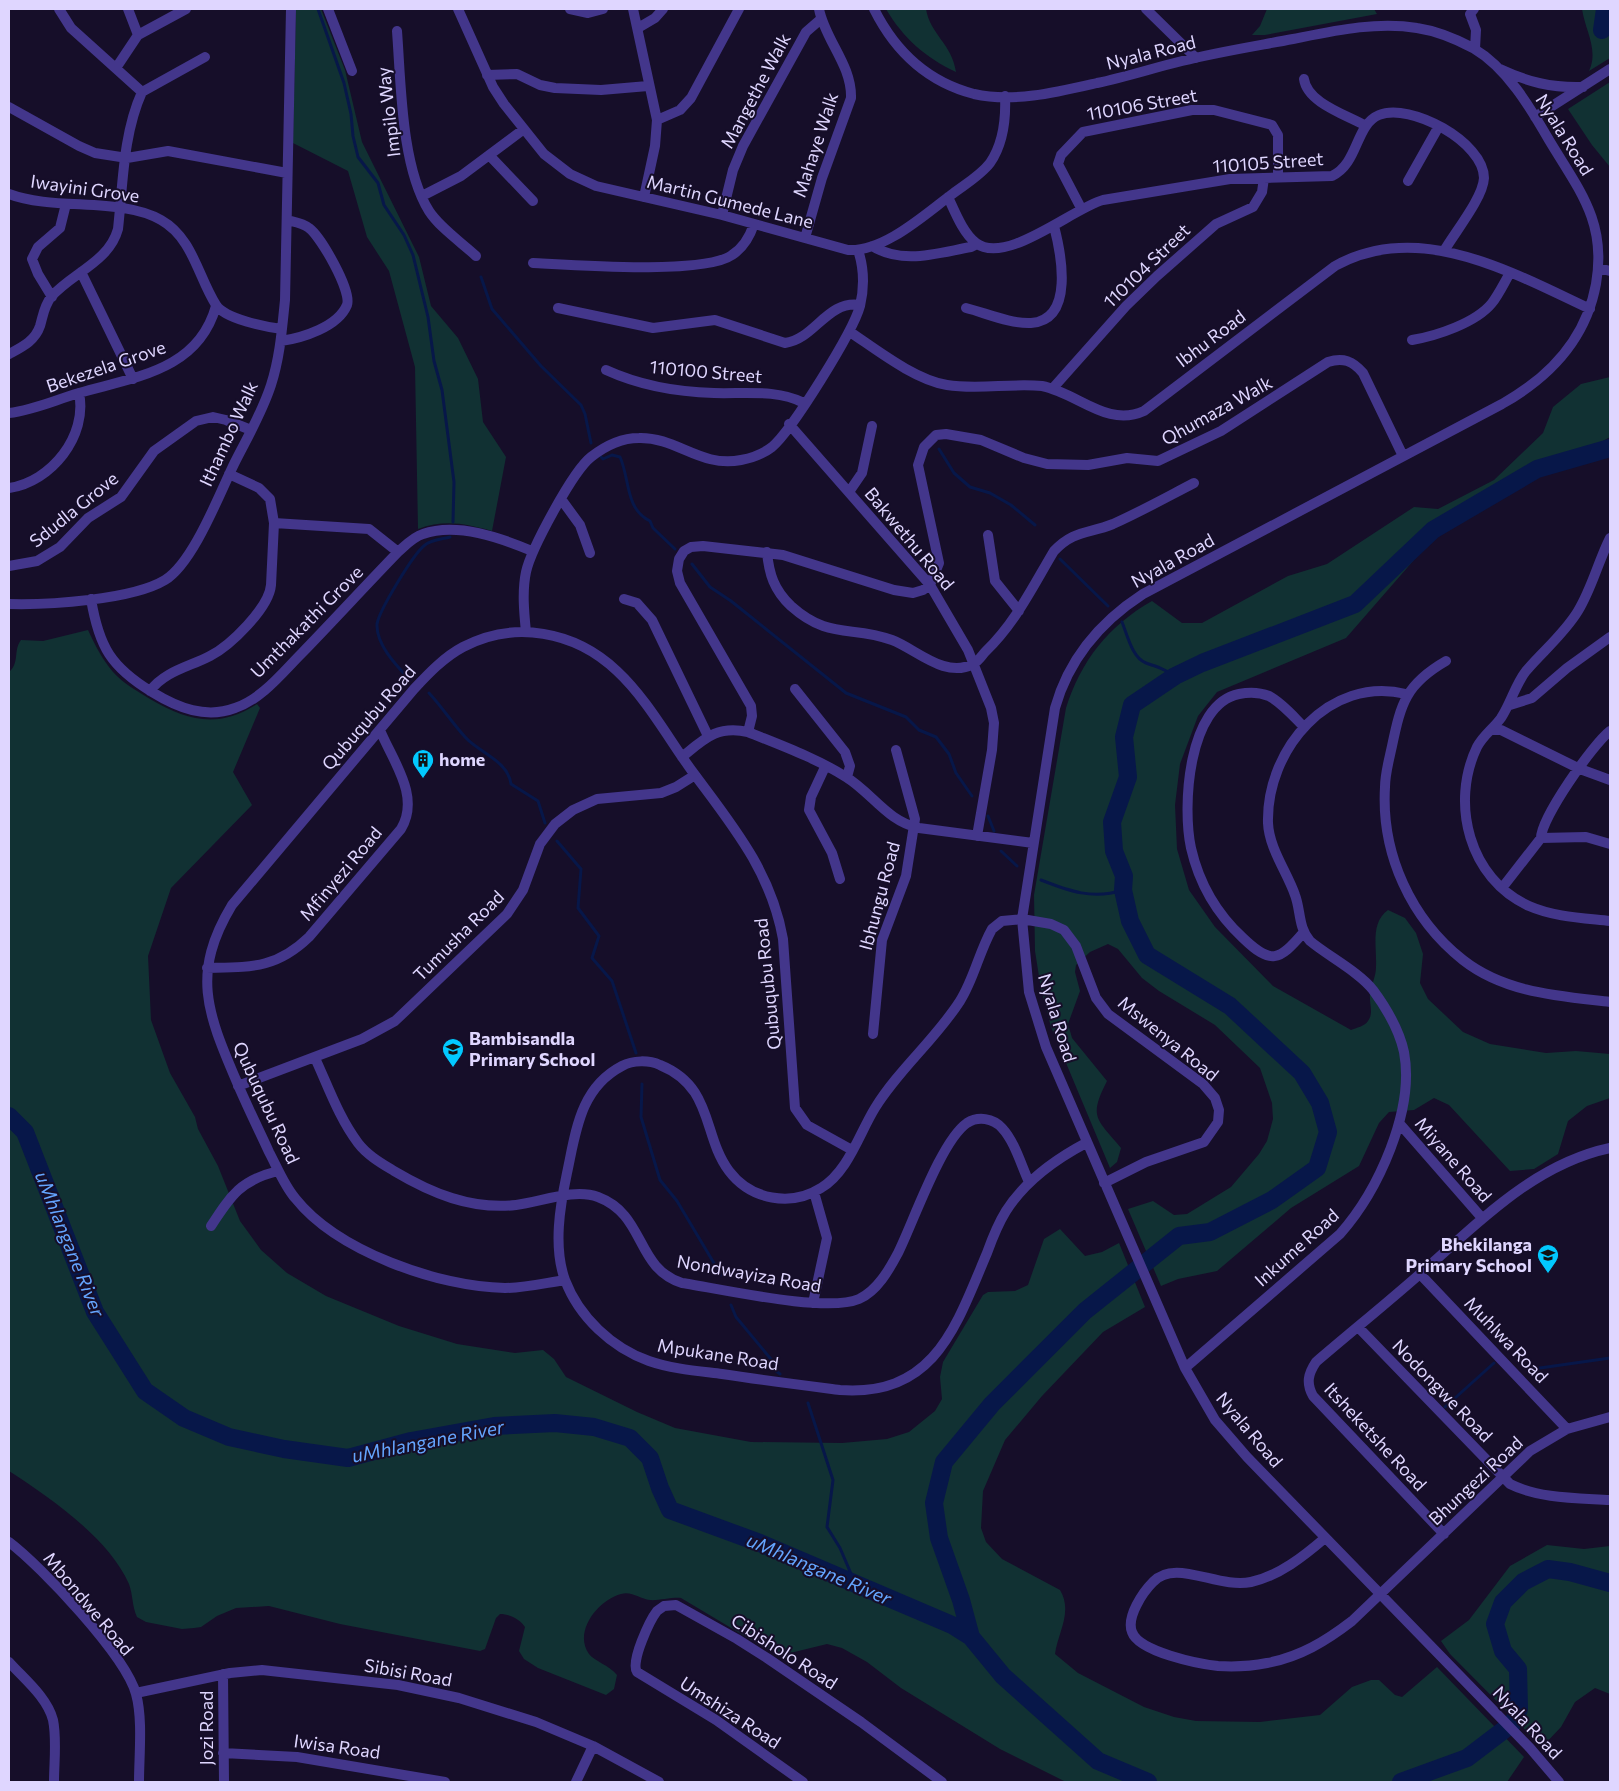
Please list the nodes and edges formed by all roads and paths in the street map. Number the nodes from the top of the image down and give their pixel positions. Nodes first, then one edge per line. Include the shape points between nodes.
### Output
1 (59, 9) edge
2 (128, 9) edge
3 (186, 9) edge
4 (291, 9) edge
5 (328, 9) edge
6 (458, 9) edge
7 (570, 9) edge
8 (603, 9) edge
9 (633, 9) edge
10 (663, 9) edge
11 (739, 9) edge
12 (819, 9) edge
13 (874, 9) edge
14 (1146, 9) edge
15 (1474, 9) edge
16 (821, 20) junction
17 (638, 28) junction
18 (397, 31) dead end
19 (138, 36) junction
20 (1474, 49) junction
21 (204, 57) dead end
22 (1196, 58) junction
23 (1497, 67) junction
24 (116, 68) junction
25 (1610, 69) edge
26 (352, 71) dead end
27 (487, 75) junction
28 (1304, 79) dead end
29 (648, 86) junction
30 (1583, 87) junction
31 (142, 92) junction
32 (1005, 96) junction
33 (9, 107) edge
34 (1535, 117) junction
35 (657, 120) junction
36 (1366, 126) junction
37 (1439, 126) junction
38 (524, 129) junction
39 (489, 155) junction
40 (127, 158) junction
41 (288, 173) junction
42 (1278, 177) junction
43 (1264, 178) junction
44 (1408, 181) dead end
45 (9, 194) edge
46 (422, 196) junction
47 (644, 197) junction
48 (948, 197) junction
49 (533, 201) dead end
50 (66, 204) junction
51 (1081, 208) junction
52 (120, 209) junction
53 (722, 214) junction
54 (288, 220) junction
55 (754, 224) junction
56 (1054, 226) junction
57 (805, 238) junction
58 (977, 244) junction
59 (872, 246) junction
60 (858, 250) junction
61 (1444, 251) junction
62 (476, 256) dead end
63 (533, 263) dead end
64 (1599, 268) junction
65 (1610, 271) edge
66 (81, 272) junction
67 (1510, 273) junction
68 (52, 297) junction
69 (860, 305) junction
70 (216, 306) junction
71 (558, 308) dead end
72 (966, 308) dead end
73 (1590, 308) junction
74 (282, 329) junction
75 (850, 332) junction
76 (1412, 340) dead end
77 (281, 341) junction
78 (9, 354) edge
79 (606, 370) dead end
80 (133, 379) junction
81 (1053, 388) junction
82 (79, 393) junction
83 (804, 403) junction
84 (9, 413) edge
85 (789, 424) junction
86 (872, 426) dead end
87 (251, 430) junction
88 (1403, 456) junction
89 (229, 474) junction
90 (1194, 483) dead end
91 (9, 488) edge
92 (849, 492) junction
93 (562, 499) junction
94 (274, 523) junction
95 (988, 535) dead end
96 (1610, 538) edge
97 (532, 551) junction
98 (398, 552) junction
99 (767, 552) junction
100 (590, 553) dead end
101 (9, 566) edge
102 (930, 584) junction
103 (91, 599) junction
104 (624, 599) dead end
105 (9, 604) edge
106 (1019, 611) junction
107 (526, 632) junction
108 (1610, 637) edge
109 (1446, 661) dead end
110 (973, 664) junction
111 (796, 689) dead end
112 (150, 691) junction
113 (1406, 694) junction
114 (1510, 705) junction
115 (1303, 726) junction
116 (380, 730) junction
117 (1492, 730) junction
118 (1610, 730) edge
119 (748, 732) junction
120 (708, 736) junction
121 (896, 750) dead end
122 (682, 757) junction
123 (826, 766) junction
124 (1580, 769) junction
125 (695, 775) junction
126 (847, 778) junction
127 (1610, 780) edge
128 (914, 827) junction
129 (977, 836) junction
130 (1541, 838) junction
131 (1033, 843) junction
132 (1610, 844) edge
133 (840, 879) dead end
134 (1502, 888) junction
135 (1022, 919) junction
136 (1610, 921) edge
137 (1303, 934) junction
138 (207, 968) junction
139 (1610, 1002) edge
140 (873, 1034) dead end
141 (315, 1058) junction
142 (238, 1086) junction
143 (1399, 1123) junction
144 (1086, 1143) junction
145 (1610, 1148) edge
146 (852, 1150) junction
147 (278, 1170) junction
148 (1029, 1182) junction
149 (1104, 1184) junction
150 (814, 1192) junction
151 (562, 1197) junction
152 (1482, 1218) junction
153 (211, 1226) dead end
154 (1420, 1274) junction
155 (565, 1280) junction
156 (813, 1303) junction
157 (1358, 1327) junction
158 (1184, 1368) junction
159 (1610, 1417) edge
160 (1567, 1429) junction
161 (1502, 1477) junction
162 (1610, 1500) edge
163 (1444, 1534) junction
164 (1325, 1538) junction
165 (9, 1542) edge
166 (1380, 1595) junction
167 (9, 1662) edge
168 (637, 1672) joint
169 (223, 1674) junction
170 (136, 1693) junction
171 (593, 1746) junction
172 (223, 1753) junction
173 (394, 1772) junction
174 (54, 1782) edge
175 (138, 1782) edge
176 (224, 1782) edge
177 (388, 1782) edge
178 (445, 1782) edge
179 (576, 1782) edge
180 (659, 1782) edge
181 (803, 1782) edge
182 (942, 1782) edge
183 (1559, 1782) edge

1 - 24 street via 71,28
2 - 19 street
3 - 19 street
4 - 41 street, Ithambo Walk
5 - 26 street
6 - 27 street, Martin Gumede Lane
7 - 8 street via 588,13
9 - 17 street
10 - 17 street
11 - 35 street via 691,98 680,110
12 - 16 street, Mahaye Walk
13 - 32 street, Nyala Road via 890,37 925,72 975,94
14 - 22 street
15 - 20 street via 1470,17 1476,30
16 - 53 street, Mangethe Walk via 806,32 743,146
16 - 57 street, Mahaye Walk via 851,87
17 - 29 street
18 - 46 street, Impilo Way via 406,139
19 - 24 street
20 - 22 street, Nyala Road via 1430,31 1388,26 1322,34
20 - 23 street, Nyala Road
21 - 31 street
22 - 32 street, Nyala Road via 1068,90
23 - 30 street via 1539,85
23 - 34 street, Nyala Road
24 - 31 street
25 - 30 street
27 - 29 street via 517,74 555,88 601,90
27 - 38 street, Martin Gumede Lane
28 - 36 street via 1306,88 1314,97
29 - 35 street
30 - 34 street
31 - 40 street via 132,122
32 - 48 street, Martin Gumede Lane via 1002,132 990,162
33 - 40 street via 84,149
34 - 64 street, Nyala Road via 1594,220
35 - 47 street
36 - 37 street via 1379,115 1393,112 1417,116
36 - 42 street, 110105 Street via 1342,171 1325,177
37 - 44 street
37 - 61 street via 1469,149 1484,172 1480,193
38 - 39 street
38 - 47 street, Martin Gumede Lane via 551,160 581,180
39 - 46 street via 461,176
39 - 49 street
40 - 41 street via 168,151
40 - 52 street
41 - 54 street, Ithambo Walk
42 - 43 street, 110105 Street
42 - 51 street, 110106 Street via 1278,135 1272,126 1214,110 1192,110 1079,134 1060,155 1058,164
43 - 51 street, 110105 Street via 1230,179 1125,196
43 - 81 street, 110104 Street via 1262,192 1253,207 1216,224 1157,276
45 - 50 street, Iwayini Grove
46 - 62 street, Impilo Way via 433,216
47 - 53 street, Martin Gumede Lane
48 - 58 street via 967,233
48 - 59 street, Martin Gumede Lane via 905,229
50 - 52 street, Iwayini Grove
50 - 68 street via 60,228 38,247 32,259
51 - 56 street, 110105 Street
52 - 66 street via 115,241 98,260
52 - 70 street, Iwayini Grove via 142,212 173,228 204,277
53 - 55 street, Martin Gumede Lane
54 - 74 street, Ithambo Walk
54 - 77 street via 303,224 314,234 344,284 348,298 343,312 335,319 306,336
55 - 57 street, Martin Gumede Lane
55 - 63 street via 741,247 732,255 712,263 678,266
56 - 58 street, 110105 Street via 1007,246 989,248
56 - 72 street via 1062,284 1060,299 1051,312 1030,323
57 - 60 street, Martin Gumede Lane
58 - 59 street via 910,257 891,255
59 - 60 street, Martin Gumede Lane
60 - 69 street via 862,274
61 - 67 street, Ibhu Road via 1477,259
61 - 81 street, Ibhu Road via 1396,249 1368,252 1345,260 1134,416 1109,415
64 - 65 street
64 - 73 street, Nyala Road
66 - 68 street
66 - 80 street
67 - 73 street, Ibhu Road
67 - 76 street via 1491,304 1482,312 1445,331
68 - 78 street via 35,335
69 - 71 street via 837,308 804,337 786,343 715,320 652,328
69 - 75 street
70 - 74 street via 251,324
70 - 80 street, Bekezela Grove via 208,329 180,359
73 - 88 street, Nyala Road via 1562,359 1545,376 1514,397
74 - 77 street, Ithambo Walk
75 - 81 street, Ibhu Road via 936,383 968,386 1028,384
75 - 83 street
77 - 87 street, Ithambo Walk via 271,385
79 - 83 street, 110100 Street via 666,389 764,393
80 - 82 street, Bekezela Grove
82 - 84 street, Bekezela Grove via 40,407
82 - 91 street via 80,414 62,456 42,476
83 - 85 street
85 - 92 street, Bakwethu Road
85 - 93 street via 771,448 752,457 718,462 653,438 620,440 581,467
86 - 92 street via 862,473
87 - 89 street, Ithambo Walk
87 - 101 street, Sdudla Grove via 214,417 196,420 154,451 121,497 88,518 60,548 37,561
88 - 102 street, Qhumaza Walk via 1363,373 1355,364 1338,359 1328,362 1221,431 1158,461 1127,458 1088,465 1047,464 981,440 946,434 936,436 924,447 918,465 939,563
88 - 131 street, Nyala Road via 1143,594 1103,625 1074,662 1058,698
89 - 94 street via 254,485 268,496
89 - 103 street, Ithambo Walk via 192,549 173,574 143,590
90 - 106 street via 1124,519 1063,542 1054,551
92 - 102 street, Bakwethu Road
93 - 97 street
93 - 100 street via 580,526
94 - 98 street via 369,529
94 - 112 street via 271,591 262,609 217,652 168,675
95 - 106 street via 995,581
96 - 114 street via 1579,609 1524,674
97 - 98 street, Umthakathi Grove via 514,543 451,530 422,534
97 - 107 street via 524,586
98 - 112 street, Umthakathi Grove via 275,680 245,703 218,712 198,712
99 - 102 street via 904,592 919,592
99 - 110 street via 776,590 812,622 834,630 889,639 938,664 962,667
99 - 119 street via 691,547 679,558 678,571 684,593 751,706
102 - 110 street, Bakwethu Road via 961,636
103 - 105 street, Ithambo Walk
103 - 112 street, Umthakathi Grove via 98,629 111,657 129,677
104 - 120 street via 637,604 652,620
106 - 110 street via 1004,633
107 - 116 street, Qubuqubu Road via 490,636 454,653 426,677
107 - 122 street, Qubuqubu Road via 568,639 616,669
108 - 114 street via 1532,698
109 - 113 street via 1423,675
110 - 129 street, Bakwethu Road via 994,723
111 - 126 street via 845,752 850,766
113 - 115 street via 1386,691 1350,696 1324,709
113 - 139 street via 1384,787 1386,817 1397,873 1426,926 1464,961 1506,984 1556,996
114 - 117 street
115 - 137 street via 1276,775 1271,790 1268,825 1295,895
115 - 137 street via 1275,700 1257,693 1236,695 1216,705 1204,723 1194,754 1186,810 1191,848 1201,881 1229,925 1255,950 1273,957 1287,952
116 - 138 street, Qubuqubu Road via 232,905 214,937
116 - 138 street, Mfinyezi Road via 408,795 409,811 401,828 296,950 262,966
117 - 124 street via 1508,734
117 - 134 street via 1481,740 1474,756 1466,784 1465,808 1474,848 1485,870
118 - 124 street
119 - 120 street via 732,730
119 - 123 street
120 - 122 street
121 - 128 street, Ibhungu Road via 915,814
122 - 125 street, Qubuqubu Road
123 - 126 street
123 - 133 street via 811,796 810,810 832,853
124 - 127 street
124 - 130 street via 1572,776 1542,826
125 - 141 street, Tumusha Road via 661,793 597,799 573,810 544,838 519,897 493,928 395,1020 374,1034
125 - 146 street, Qubuqubu Road via 750,851 778,913 784,949 795,1108 807,1125
126 - 128 street via 891,815
128 - 129 street
128 - 140 street, Ibhungu Road via 906,876 882,940
129 - 131 street
130 - 132 street via 1586,837
130 - 134 street
131 - 135 street, Nyala Road
134 - 136 street via 1520,902 1543,911
135 - 144 street, Nyala Road via 1025,972 1033,1008
135 - 146 street, Mpukane Road via 1002,921 992,929 961,999 933,1039 890,1085
135 - 149 street, Mswenya Road via 1051,924 1064,930 1076,946 1096,998 1108,1014 1203,1084 1217,1104 1218,1122 1204,1142 1146,1162
137 - 143 street, Inkume Road via 1372,989 1394,1023 1404,1053 1405,1070
138 - 142 street, Qubuqubu Road via 206,988 211,1016
141 - 142 street, Tumusha Road
141 - 151 street, Nondwayiza Road via 345,1122 360,1145 376,1160 406,1178 442,1196 472,1203 514,1205
142 - 147 street, Qubuqubu Road
143 - 152 street, Miyane Road
143 - 158 street, Inkume Road via 1379,1179 1340,1234
144 - 148 street, Mpukane Road
144 - 149 street, Nyala Road
145 - 152 street, Itsheketshe Road via 1541,1174
146 - 150 street, Mpukane Road via 831,1180
147 - 153 street via 263,1174 238,1188
147 - 155 street, Qubuqubu Road via 293,1196 316,1220 400,1267 440,1279 486,1287 524,1287
148 - 155 street, Mpukane Road via 1005,1212 962,1313 945,1343 913,1376 875,1390 840,1390 660,1365 614,1343 592,1324
148 - 156 street, Nondwayiza Road via 1002,1128 990,1120 968,1123 938,1166 898,1253 879,1283 870,1292 850,1301
149 - 158 street, Nyala Road
150 - 151 street, Mpukane Road via 794,1198 776,1198 756,1194 747,1188 724,1162 707,1116 688,1085 668,1068 647,1061 629,1062 614,1070 600,1081 586,1100 577,1123
150 - 156 street via 827,1242
151 - 155 street, Mpukane Road via 560,1253
151 - 156 street, Nondwayiza Road via 589,1194 614,1205 629,1218 659,1272 673,1280
152 - 154 street, Itsheketshe Road
154 - 157 street, Itsheketshe Road
154 - 160 street, Muhlwa Road
157 - 161 street, Nodongwe Road
157 - 163 street, Itsheketshe Road via 1316,1362 1308,1376 1308,1387 1321,1406
158 - 164 street, Nyala Road via 1225,1432
159 - 160 street, Bhungezi Road
160 - 161 street, Bhungezi Road via 1530,1451
161 - 162 street, Nodongwe Road via 1524,1491 1539,1495
161 - 163 street, Bhungezi Road
163 - 166 street, Bhungezi Road
164 - 166 street, Nyala Road
164 - 166 street, Bhungezi Road via 1284,1569 1251,1582 1230,1584 1174,1571 1161,1575 1147,1589 1132,1616 1135,1638 1149,1647 1192,1662 1232,1666 1267,1663 1318,1645 1352,1621
165 - 170 street, Mbondwe Road via 41,1571 100,1638
166 - 183 street, Nyala Road via 1530,1748
167 - 174 street via 42,1698 51,1714
168 - 181 street, Umshiza Road via 716,1720
168 - 182 street, Cibisholo Road via 636,1657 653,1616 664,1606 676,1606 737,1638 861,1722
169 - 170 street, Sibisi Road
169 - 171 street, Sibisi Road via 281,1671 398,1685 504,1711
169 - 172 street, Jozi Road
170 - 175 street, Mbondwe Road
171 - 179 street
171 - 180 street, Sibisi Road
172 - 173 street, Iwisa Road via 297,1757
172 - 176 street, Jozi Road
173 - 177 street
173 - 178 street, Iwisa Road

